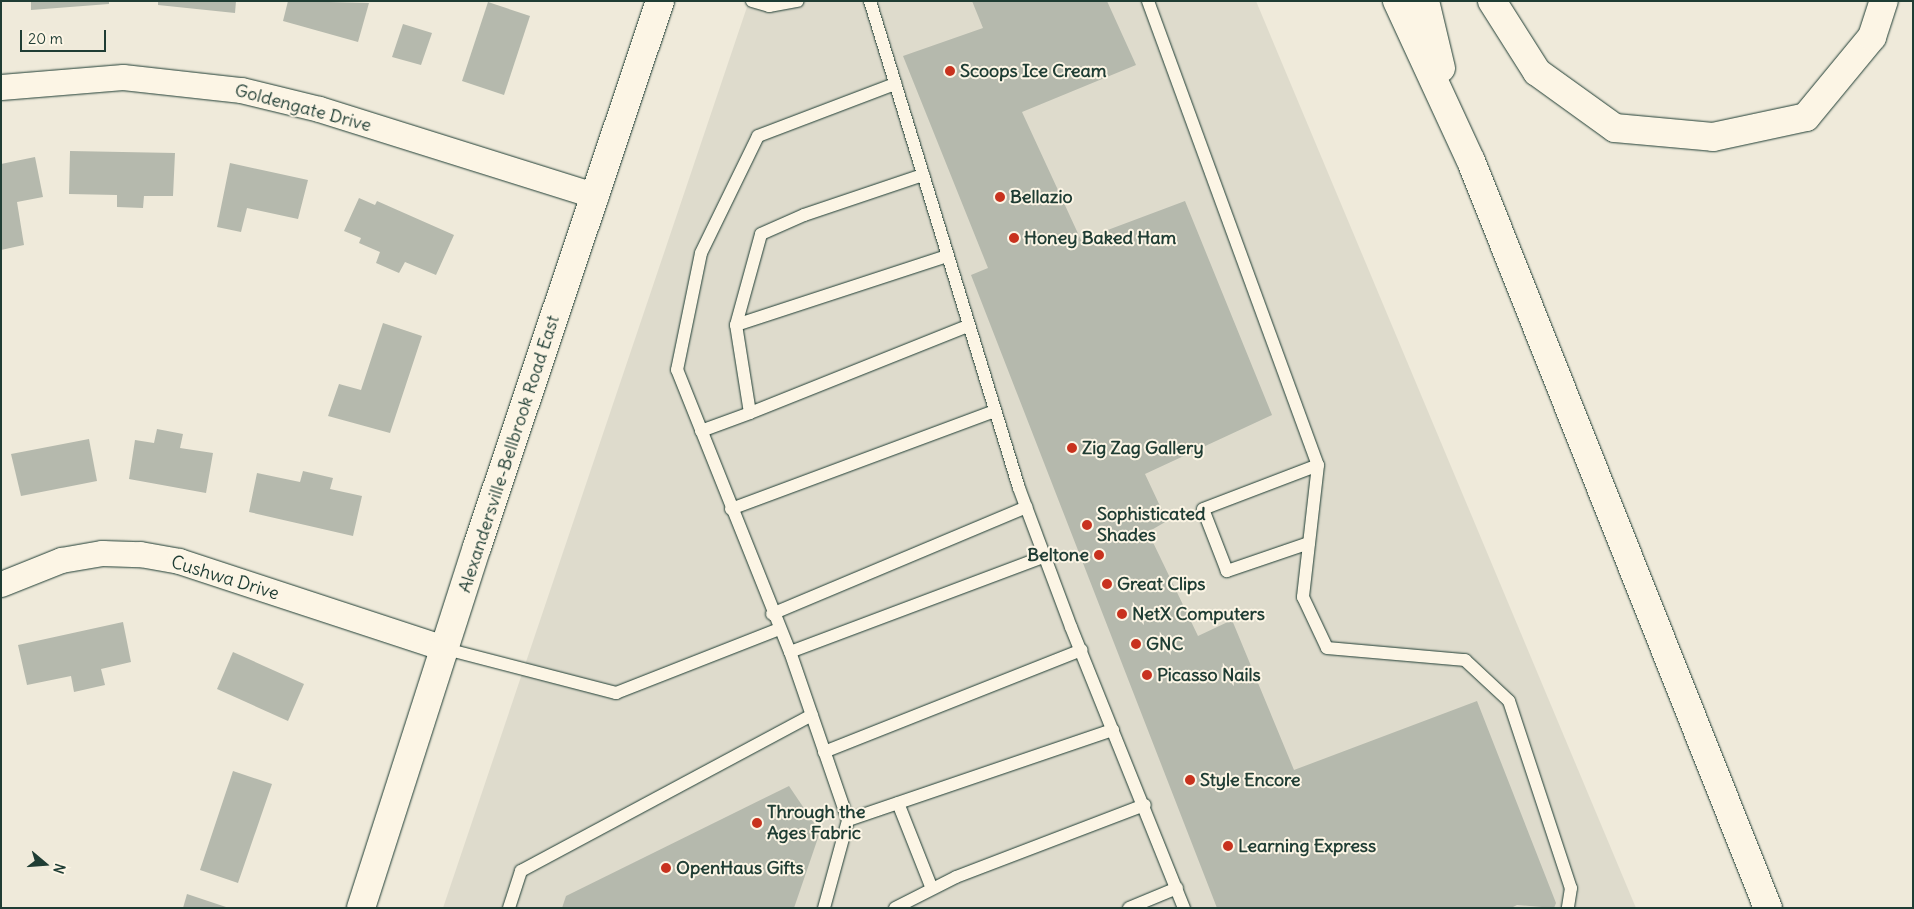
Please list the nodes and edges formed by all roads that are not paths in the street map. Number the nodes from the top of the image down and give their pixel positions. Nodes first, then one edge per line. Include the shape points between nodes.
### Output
1 (660, 1) edge
2 (752, 1) edge
3 (798, 1) edge
4 (870, 1) edge
5 (1148, 1) edge
6 (1397, 1) edge
7 (1425, 1) edge
8 (1492, 1) edge
9 (1884, 1) edge
10 (895, 84) junction
11 (1, 87) edge
12 (1456, 127) junction
13 (923, 175) junction
14 (596, 196) junction
15 (947, 256) junction
16 (736, 325) junction
17 (967, 326) junction
18 (994, 411) junction
19 (750, 412) junction
20 (701, 431) junction
21 (1318, 465) junction
22 (1026, 507) junction
23 (731, 509) junction
24 (1309, 543) junction
25 (1045, 556) junction
26 (1, 584) edge
27 (772, 614) junction
28 (779, 629) junction
29 (446, 649) junction
30 (1081, 650) junction
31 (790, 652) junction
32 (812, 715) junction
33 (1113, 730) junction
34 (824, 752) junction
35 (898, 803) junction
36 (1144, 805) junction
37 (848, 820) junction
38 (1177, 888) junction
39 (932, 889) junction
40 (362, 908) edge
41 (509, 908) edge
42 (824, 908) edge
43 (895, 908) edge
44 (1129, 908) edge
45 (1184, 908) edge
46 (1568, 908) edge
47 (1768, 908) edge

1 - 14 main road, Alexandersville-Bellbrook Road East
2 - 3 lane via 769,6
4 - 10 lane
5 - 21 lane
6 - 12 main road
7 - 12 main road
8 - 9 main road via 1537,72 1615,128 1713,137 1806,116 1872,37
10 - 13 lane
10 - 20 lane via 758,136 701,253 677,370
11 - 14 street, Goldengate Drive via 123,77 242,90 319,109
12 - 47 main road
13 - 15 lane
13 - 16 lane via 804,215 761,234
14 - 29 main road, Alexandersville-Bellbrook Road East via 477,547
15 - 16 lane
15 - 17 lane
16 - 19 lane
17 - 18 lane
17 - 19 lane
18 - 22 lane
18 - 23 lane
19 - 20 lane
20 - 23 lane
21 - 24 lane
21 - 24 lane via 1203,509 1227,571
22 - 25 lane
22 - 27 lane
23 - 27 lane
24 - 46 lane via 1303,597 1327,648 1465,660 1508,701 1571,888
25 - 30 lane
25 - 31 lane
26 - 29 street, Cushwa Drive via 61,560 102,553 140,554 179,561
27 - 28 lane
28 - 29 lane via 616,693
28 - 31 lane
29 - 40 main road, Alexandersville-Bellbrook Road East
30 - 33 lane
30 - 34 lane
31 - 32 lane
32 - 34 lane
32 - 41 lane via 521,871
33 - 35 lane
33 - 36 lane
34 - 37 lane
35 - 37 lane
35 - 39 lane
36 - 38 lane
36 - 39 lane
37 - 42 lane
38 - 44 lane
38 - 45 lane
39 - 43 lane

